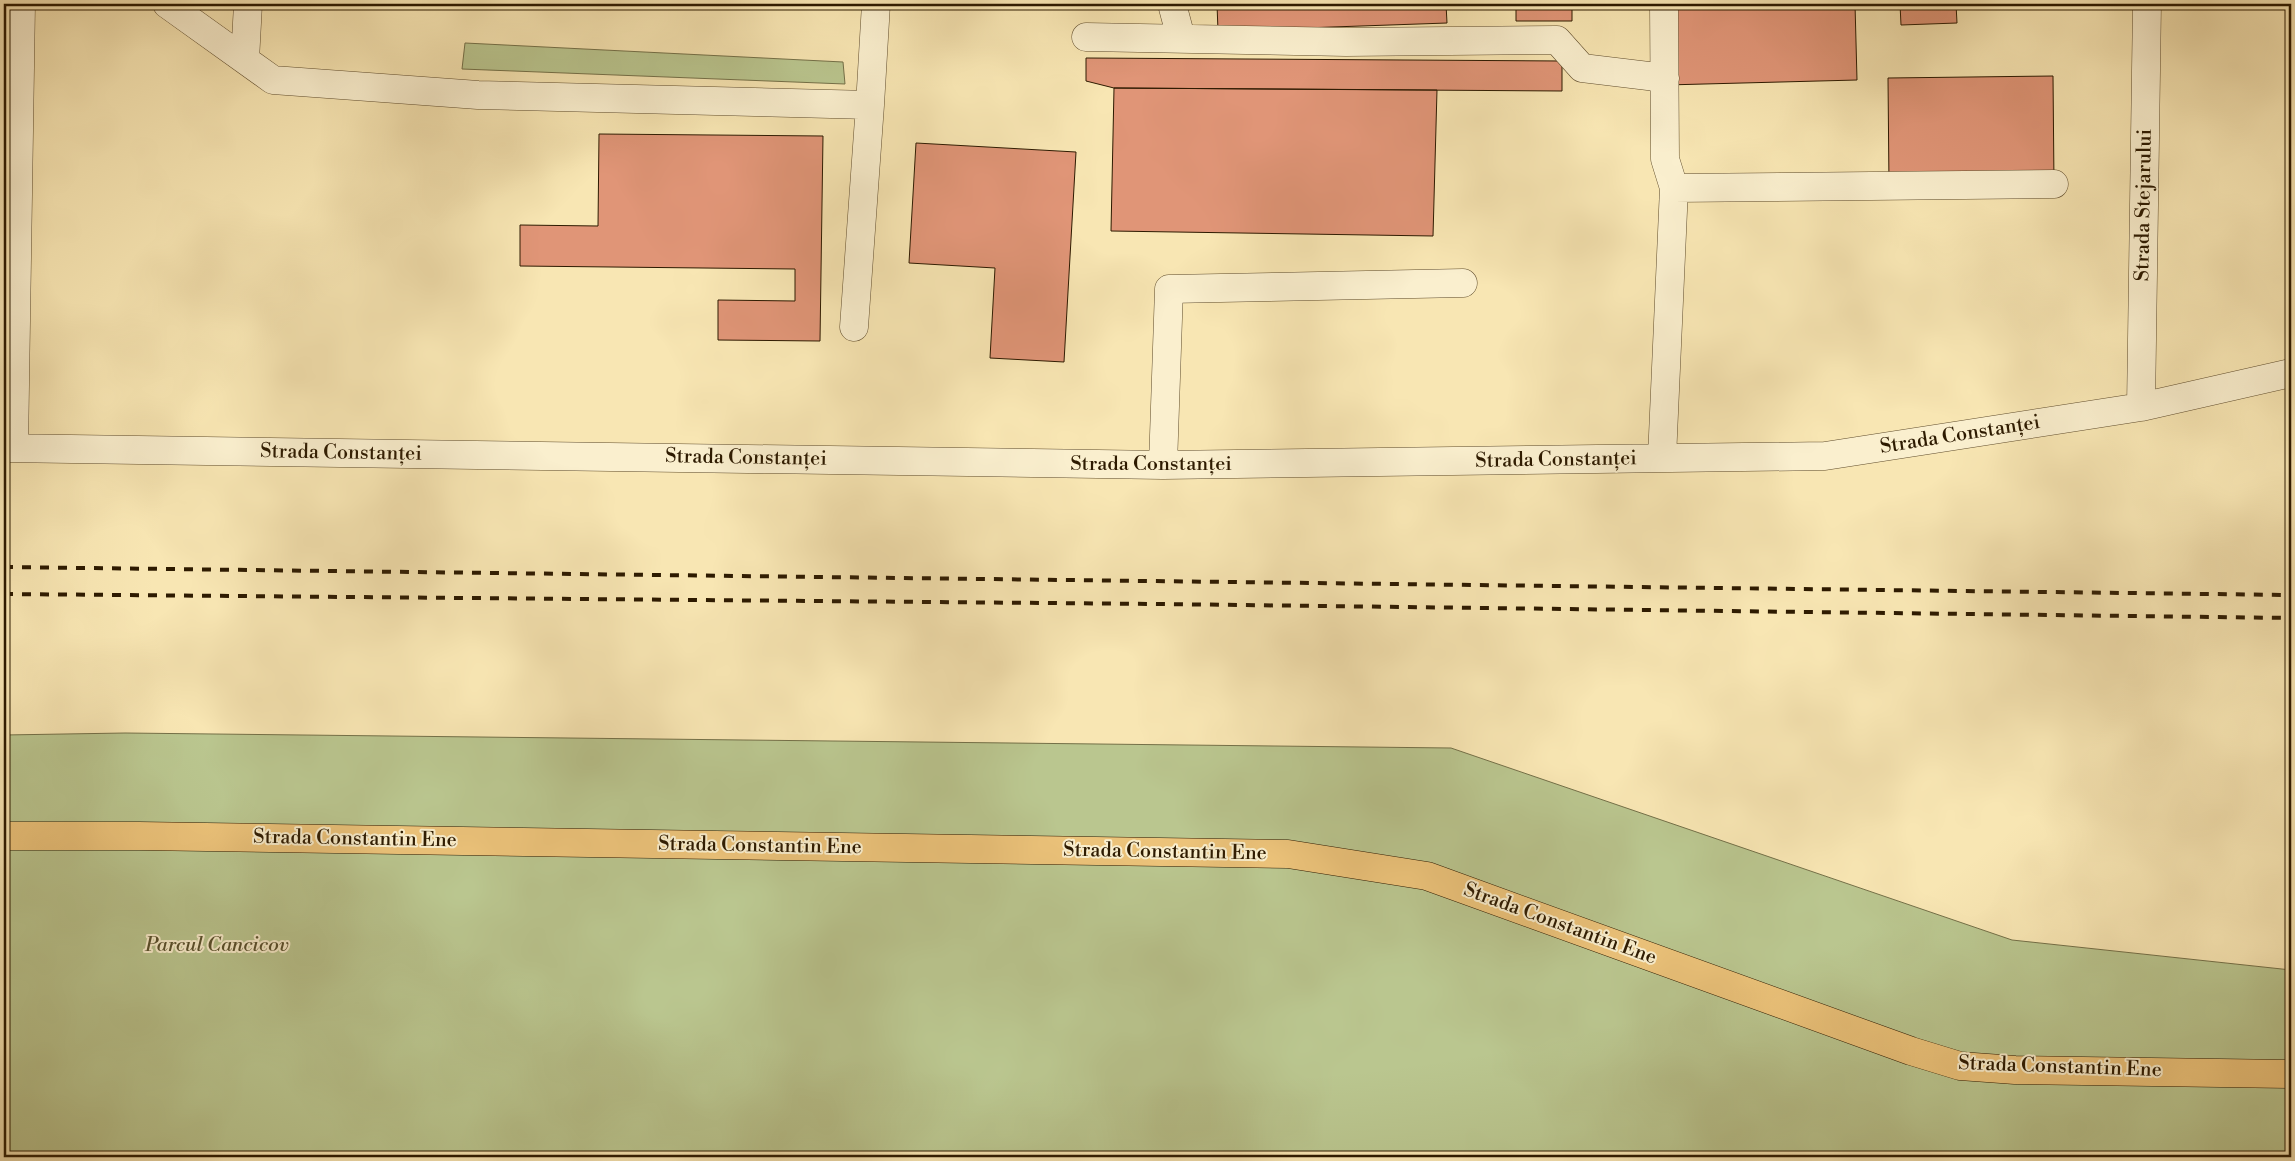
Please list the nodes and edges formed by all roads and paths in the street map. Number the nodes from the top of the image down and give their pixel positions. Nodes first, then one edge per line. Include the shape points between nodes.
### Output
1 (21, 4) edge
2 (167, 4) edge
3 (248, 4) edge
4 (876, 4) edge
5 (1172, 4) edge
6 (1664, 4) edge
7 (2148, 4) edge
8 (1086, 37) dead end
9 (1181, 38) junction
10 (245, 60) junction
11 (1665, 78) junction
12 (870, 105) junction
13 (2054, 184) dead end
14 (1674, 188) junction
15 (1463, 283) dead end
16 (854, 327) dead end
17 (2291, 373) edge
18 (2141, 407) junction
19 (9, 448) edge
20 (1662, 458) junction
21 (1164, 465) junction
22 (4, 836) edge
23 (2291, 1074) edge

1 - 19 street
2 - 10 street
3 - 10 street
4 - 12 street
5 - 9 street
6 - 11 street
7 - 18 street, Strada Stejarului
8 - 9 street
9 - 11 street via 1346,42 1557,40 1582,68
10 - 12 street via 273,80 370,88 478,95
11 - 14 street via 1665,159
12 - 16 street
13 - 14 street
14 - 20 street
15 - 21 street via 1169,289
17 - 18 street, Strada Constanței
18 - 20 street, Strada Constanței via 1825,456
19 - 21 street, Strada Constanței
20 - 21 street, Strada Constanței
22 - 23 main road, Strada Constantin Ene via 1288,854 1427,876 1960,1066 2015,1070

